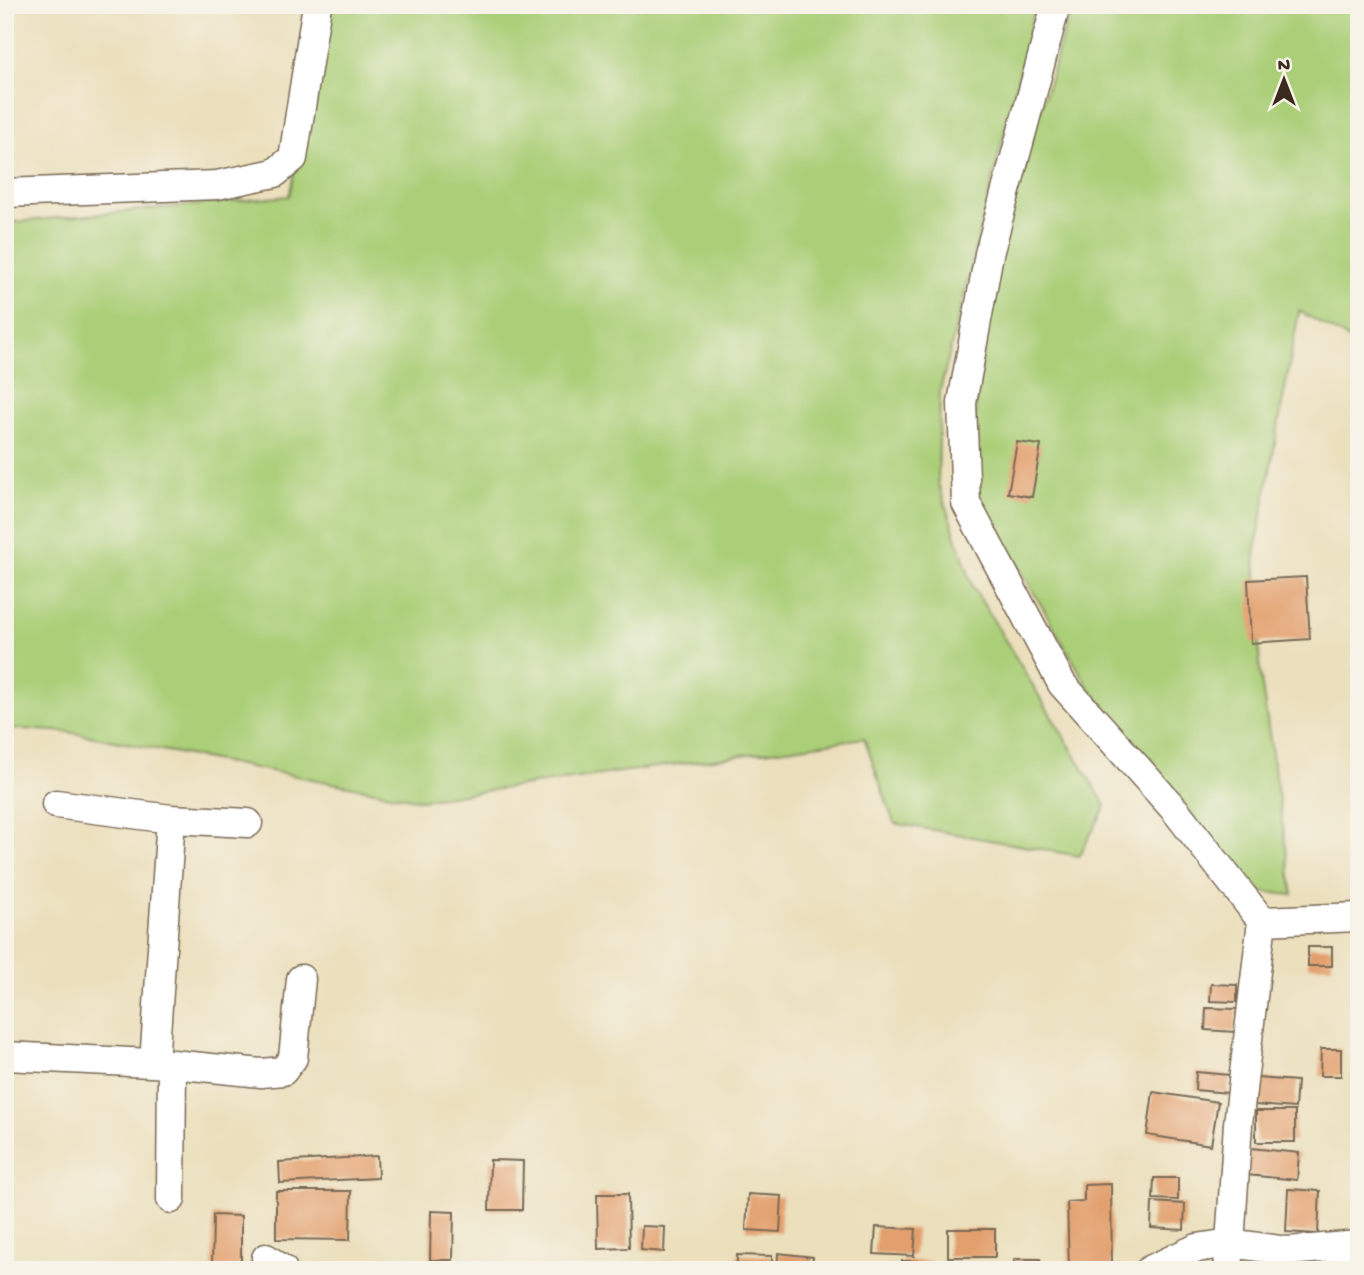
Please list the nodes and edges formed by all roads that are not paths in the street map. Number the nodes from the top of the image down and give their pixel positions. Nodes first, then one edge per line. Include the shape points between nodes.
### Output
1 (317, 5) edge
2 (1056, 5) edge
3 (5, 192) edge
4 (56, 804) dead end
5 (171, 819) junction
6 (248, 823) dead end
7 (1359, 917) edge
8 (1262, 921) junction
9 (301, 979) dead end
10 (5, 1056) edge
11 (163, 1064) junction
12 (171, 1199) dead end
13 (1359, 1245) edge
14 (1229, 1256) edge
15 (1150, 1270) edge

1 - 3 street via 293,158 275,173 217,185
2 - 8 street via 989,254 962,403 966,503 1062,684 1175,810
4 - 5 street
5 - 6 street
5 - 11 street
7 - 8 street
8 - 14 street via 1238,1124
9 - 11 street via 293,1058 283,1071
10 - 11 street
11 - 12 street
13 - 14 street
14 - 15 street via 1197,1248

